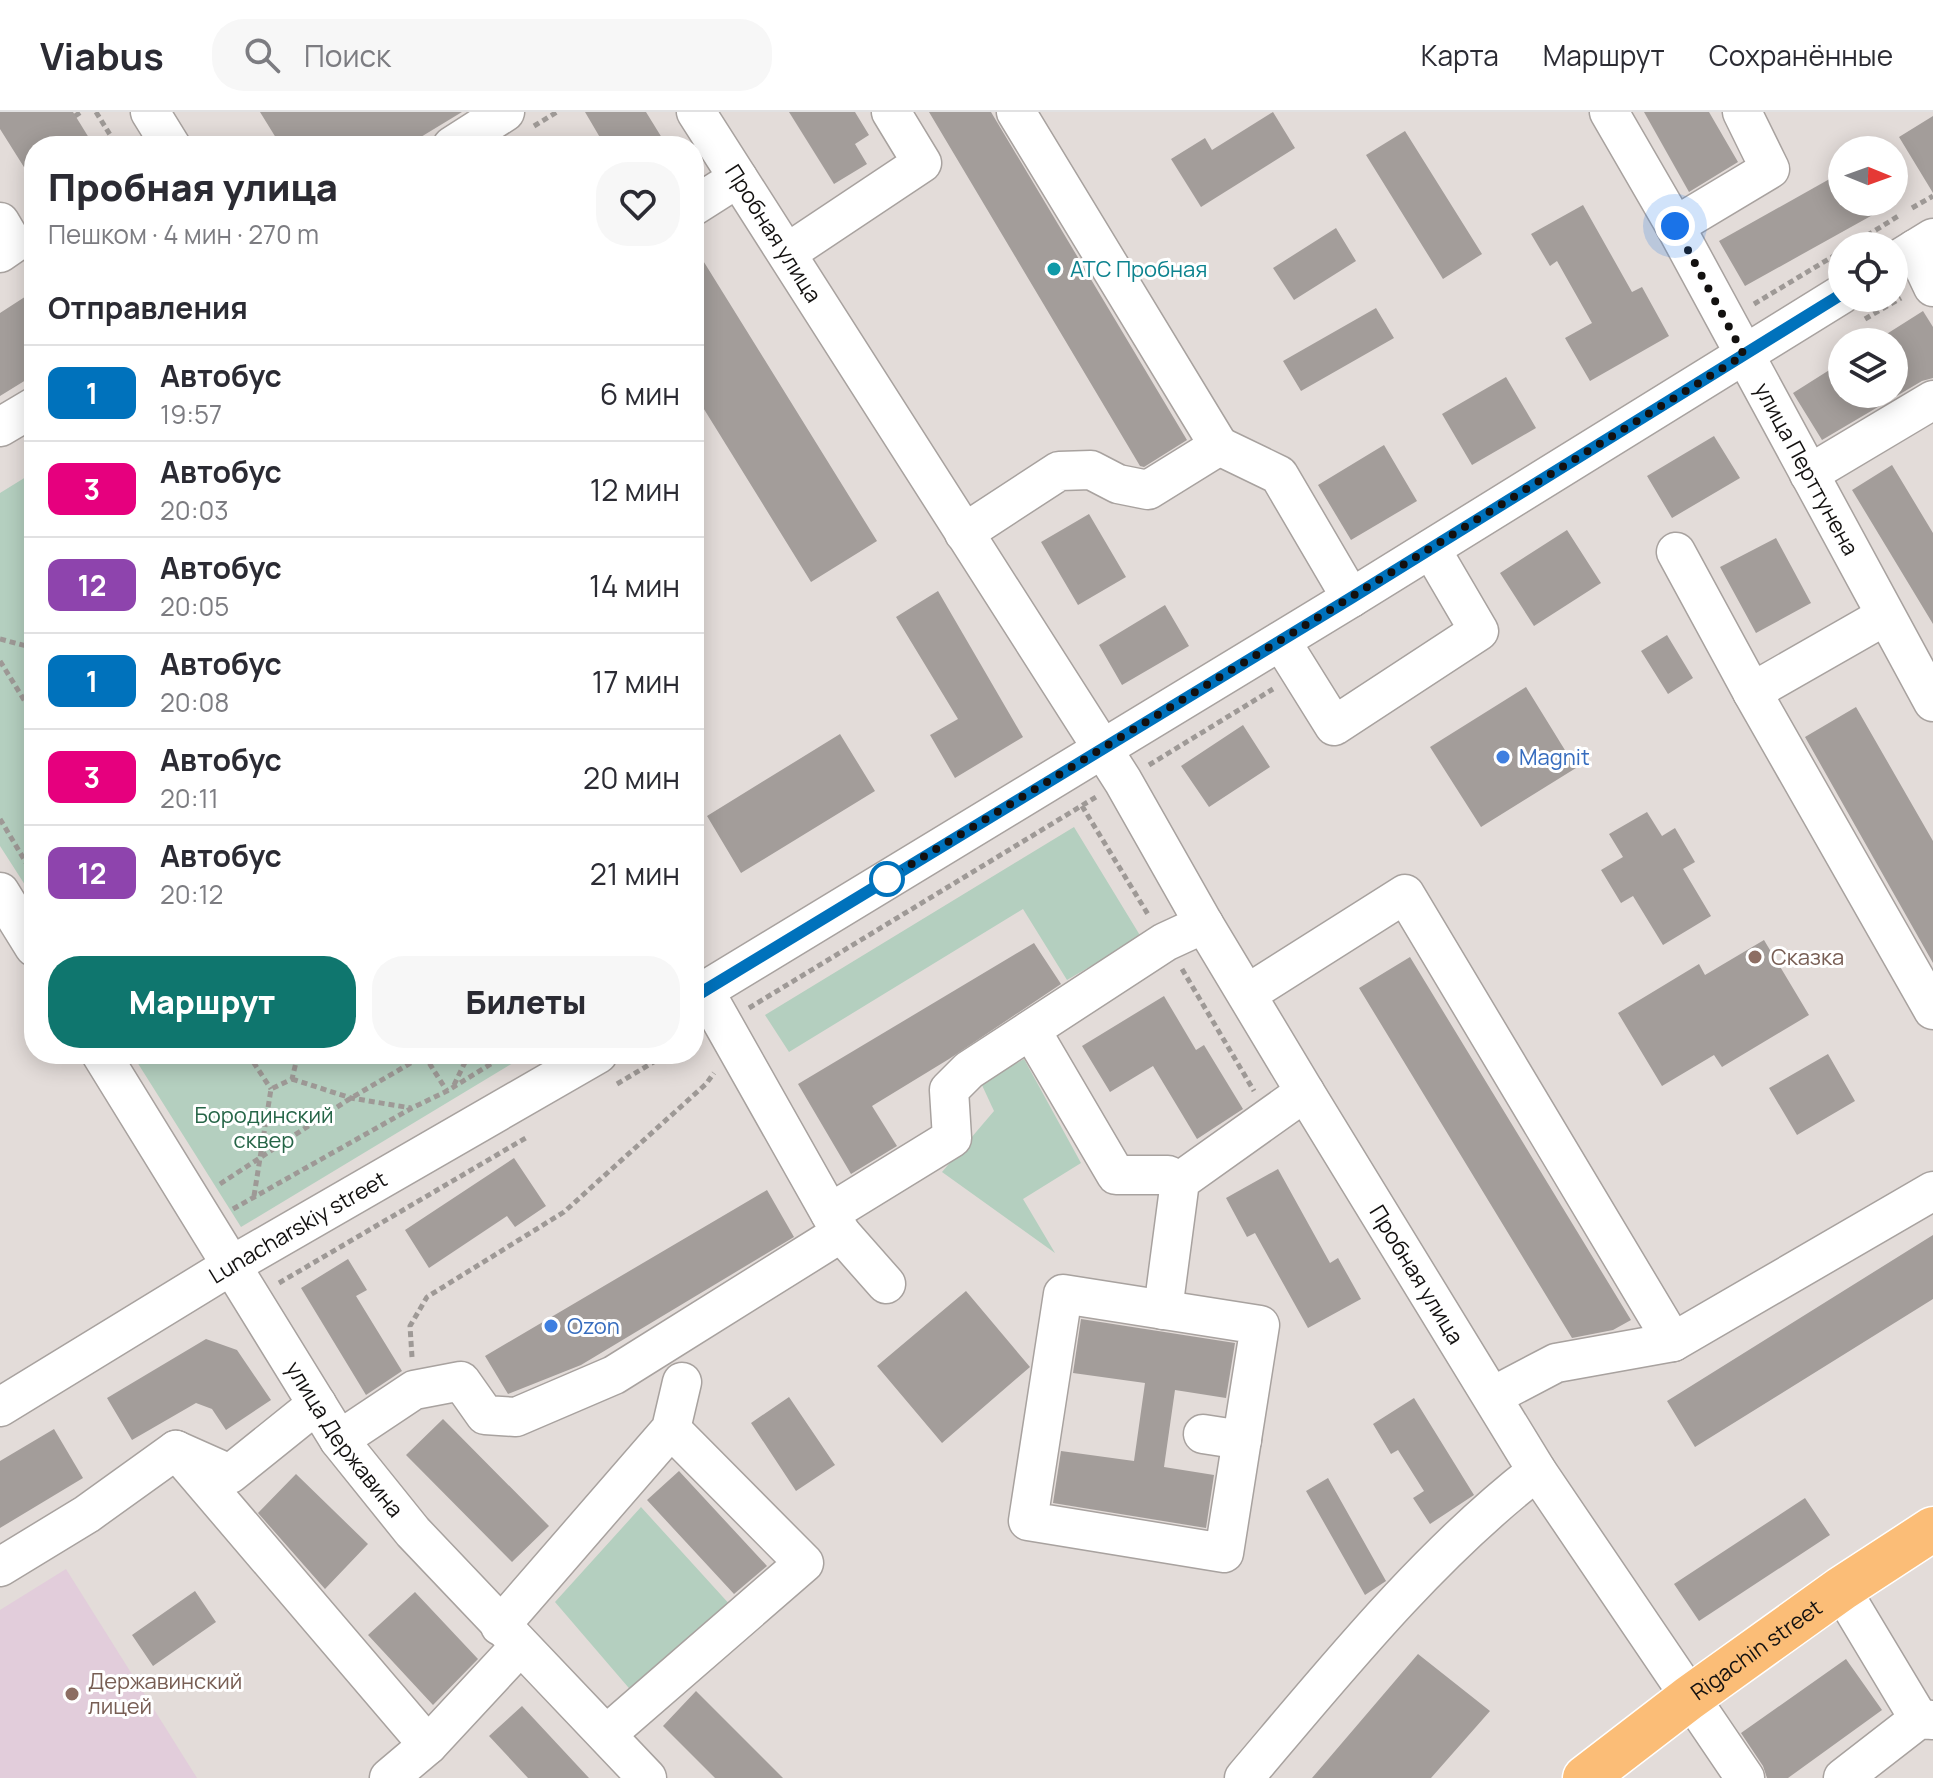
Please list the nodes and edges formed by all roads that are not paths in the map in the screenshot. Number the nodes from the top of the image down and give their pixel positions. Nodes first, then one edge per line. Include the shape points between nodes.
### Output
1 (150, 112) edge
2 (505, 112) edge
3 (696, 112) edge
4 (891, 112) edge
5 (1016, 112) edge
6 (1609, 112) edge
7 (1742, 112) edge
8 (165, 136) edge
9 (468, 136) edge
10 (738, 178) junction
11 (704, 200) edge
12 (0, 222) edge
13 (1675, 226) junction
14 (1914, 250) edge
15 (0, 253) edge
16 (787, 253) junction
17 (1933, 287) edge
18 (1828, 303) edge
19 (1744, 355) junction
20 (1933, 400) edge
21 (24, 413) edge
22 (0, 427) edge
23 (1219, 446) junction
24 (1809, 474) junction
25 (964, 533) junction
26 (1431, 549) junction
27 (1676, 552) dead end
28 (1351, 598) junction
29 (1885, 616) junction
30 (1291, 656) junction
31 (1752, 692) junction
32 (1933, 702) edge
33 (1102, 748) junction
34 (0, 892) edge
35 (1204, 924) junction
36 (24, 931) edge
37 (704, 990) edge
38 (1247, 994) junction
39 (704, 1003) edge
40 (1933, 1010) edge
41 (1031, 1030) junction
42 (107, 1064) edge
43 (606, 1070) edge
44 (1305, 1092) junction
45 (1180, 1181) junction
46 (1933, 1191) edge
47 (835, 1223) junction
48 (232, 1265) junction
49 (886, 1284) dead end
50 (1163, 1310) junction
51 (1673, 1342) junction
52 (682, 1382) dead end
53 (1493, 1396) junction
54 (317, 1404) junction
55 (0, 1407) edge
56 (671, 1429) junction
57 (1203, 1434) dead end
58 (339, 1440) junction
59 (1242, 1440) junction
60 (176, 1450) junction
61 (1537, 1471) junction
62 (1933, 1529) edge
63 (0, 1567) edge
64 (1841, 1589) junction
65 (510, 1636) junction
66 (1689, 1698) junction
67 (1926, 1719) edge
68 (607, 1734) junction
69 (428, 1745) junction
70 (389, 1778) edge
71 (647, 1778) edge
72 (1244, 1778) edge
73 (1585, 1778) edge
74 (1745, 1778) edge
75 (1843, 1778) edge

1 - 8 street
2 - 9 street
3 - 10 street, Пробная улица
4 - 16 street via 922,163
5 - 23 street
6 - 13 street, улица Перттунена
7 - 13 street via 1770,169
10 - 11 street
10 - 16 street, Пробная улица
12 - 15 street via 13,244
13 - 19 street, улица Перттунена
14 - 17 street
16 - 25 street, Пробная улица
18 - 19 street
19 - 24 street, улица Перттунена
19 - 26 street
20 - 24 street
21 - 22 street
23 - 25 street via 1148,490 1118,484 1091,470 1059,471
23 - 28 street via 1279,475
24 - 29 street, улица Перттунена
25 - 33 street, Пробная улица
26 - 28 street
26 - 30 street via 1479,631 1334,726
27 - 31 street
28 - 30 street
29 - 31 street
29 - 32 street, улица Перттунена
30 - 33 street
31 - 40 street
33 - 35 street, Пробная улица
33 - 37 street
34 - 36 street
35 - 38 street, Пробная улица
35 - 41 street via 1165,942
38 - 44 street, Пробная улица
38 - 51 street via 1405,894
39 - 47 street via 728,1035
41 - 45 street via 1116,1175 1168,1175
41 - 47 street via 969,1070 949,1090 952,1138
42 - 48 street, улица Державина
43 - 48 street, Lunacharskiy street
44 - 45 street
44 - 53 street, Пробная улица
45 - 50 street
46 - 51 street
47 - 49 street
47 - 58 street via 614,1375 516,1417 485,1415 461,1381 414,1390
48 - 54 street, улица Державина
48 - 55 street, Lunacharskiy street
50 - 59 street via 1260,1325
50 - 59 street via 1063,1294 1028,1521 1224,1553
51 - 53 street via 1556,1363
52 - 56 street
53 - 61 street, Пробная улица
54 - 58 street, улица Державина
54 - 60 street via 230,1474
56 - 65 street
56 - 68 street via 804,1563
57 - 59 street
58 - 65 street, улица Державина via 413,1532
60 - 63 street via 87,1514
60 - 69 street
61 - 66 street, Пробная улица
61 - 72 street via 1490,1507 1361,1642
62 - 64 main road, Rigachin street
64 - 66 main road, Rigachin street
64 - 67 street
65 - 68 street, улица Державина
65 - 69 street
66 - 73 main road, Rigachin street
66 - 74 street, Пробная улица
67 - 75 street
68 - 71 street, улица Державина
69 - 70 street

